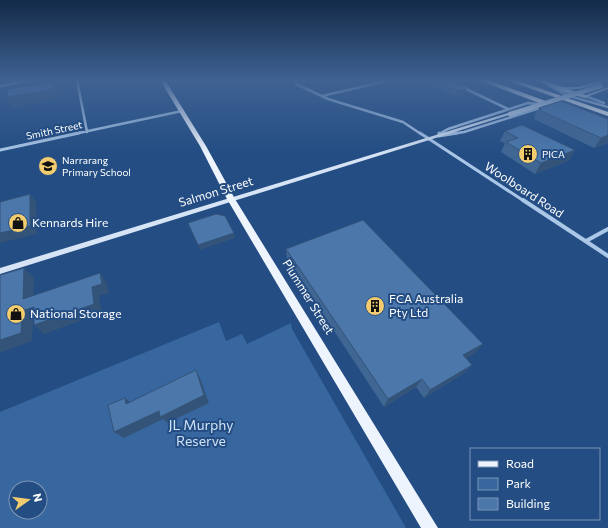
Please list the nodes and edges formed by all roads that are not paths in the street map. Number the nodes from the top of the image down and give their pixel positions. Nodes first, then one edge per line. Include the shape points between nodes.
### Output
1 (82, 105) edge
2 (178, 105) edge
3 (349, 105) edge
4 (495, 105) edge
5 (528, 105) edge
6 (535, 105) edge
7 (541, 105) edge
8 (554, 105) edge
9 (564, 105) edge
10 (590, 105) edge
11 (591, 105) edge
12 (595, 106) junction
13 (608, 107) edge
14 (564, 108) edge
15 (182, 111) junction
16 (509, 112) junction
17 (608, 114) edge
18 (608, 120) edge
19 (87, 132) junction
20 (439, 136) junction
21 (430, 139) junction
22 (0, 150) edge
23 (231, 200) junction
24 (608, 229) edge
25 (586, 241) junction
26 (608, 256) edge
27 (0, 271) edge
28 (430, 528) edge

1 - 19 street
2 - 15 main road, Plummer Street
3 - 21 street, Woolboard Road via 400,120
4 - 16 street
5 - 16 street, Salmon Street
6 - 16 street, Salmon Street, bridge
7 - 20 street, Salmon Street via 543,107 464,132
8 - 14 highway
9 - 18 highway
10 - 12 highway
11 - 12 street
12 - 13 highway
12 - 17 highway
15 - 19 street, Smith Street
15 - 23 main road, Plummer Street
16 - 20 street, Salmon Street
19 - 22 street, Smith Street
20 - 21 street, Salmon Street
21 - 23 street, Salmon Street
21 - 25 street, Woolboard Road
23 - 27 street, Salmon Street
23 - 28 main road, Plummer Street
24 - 25 street
25 - 26 street, Woolboard Road

